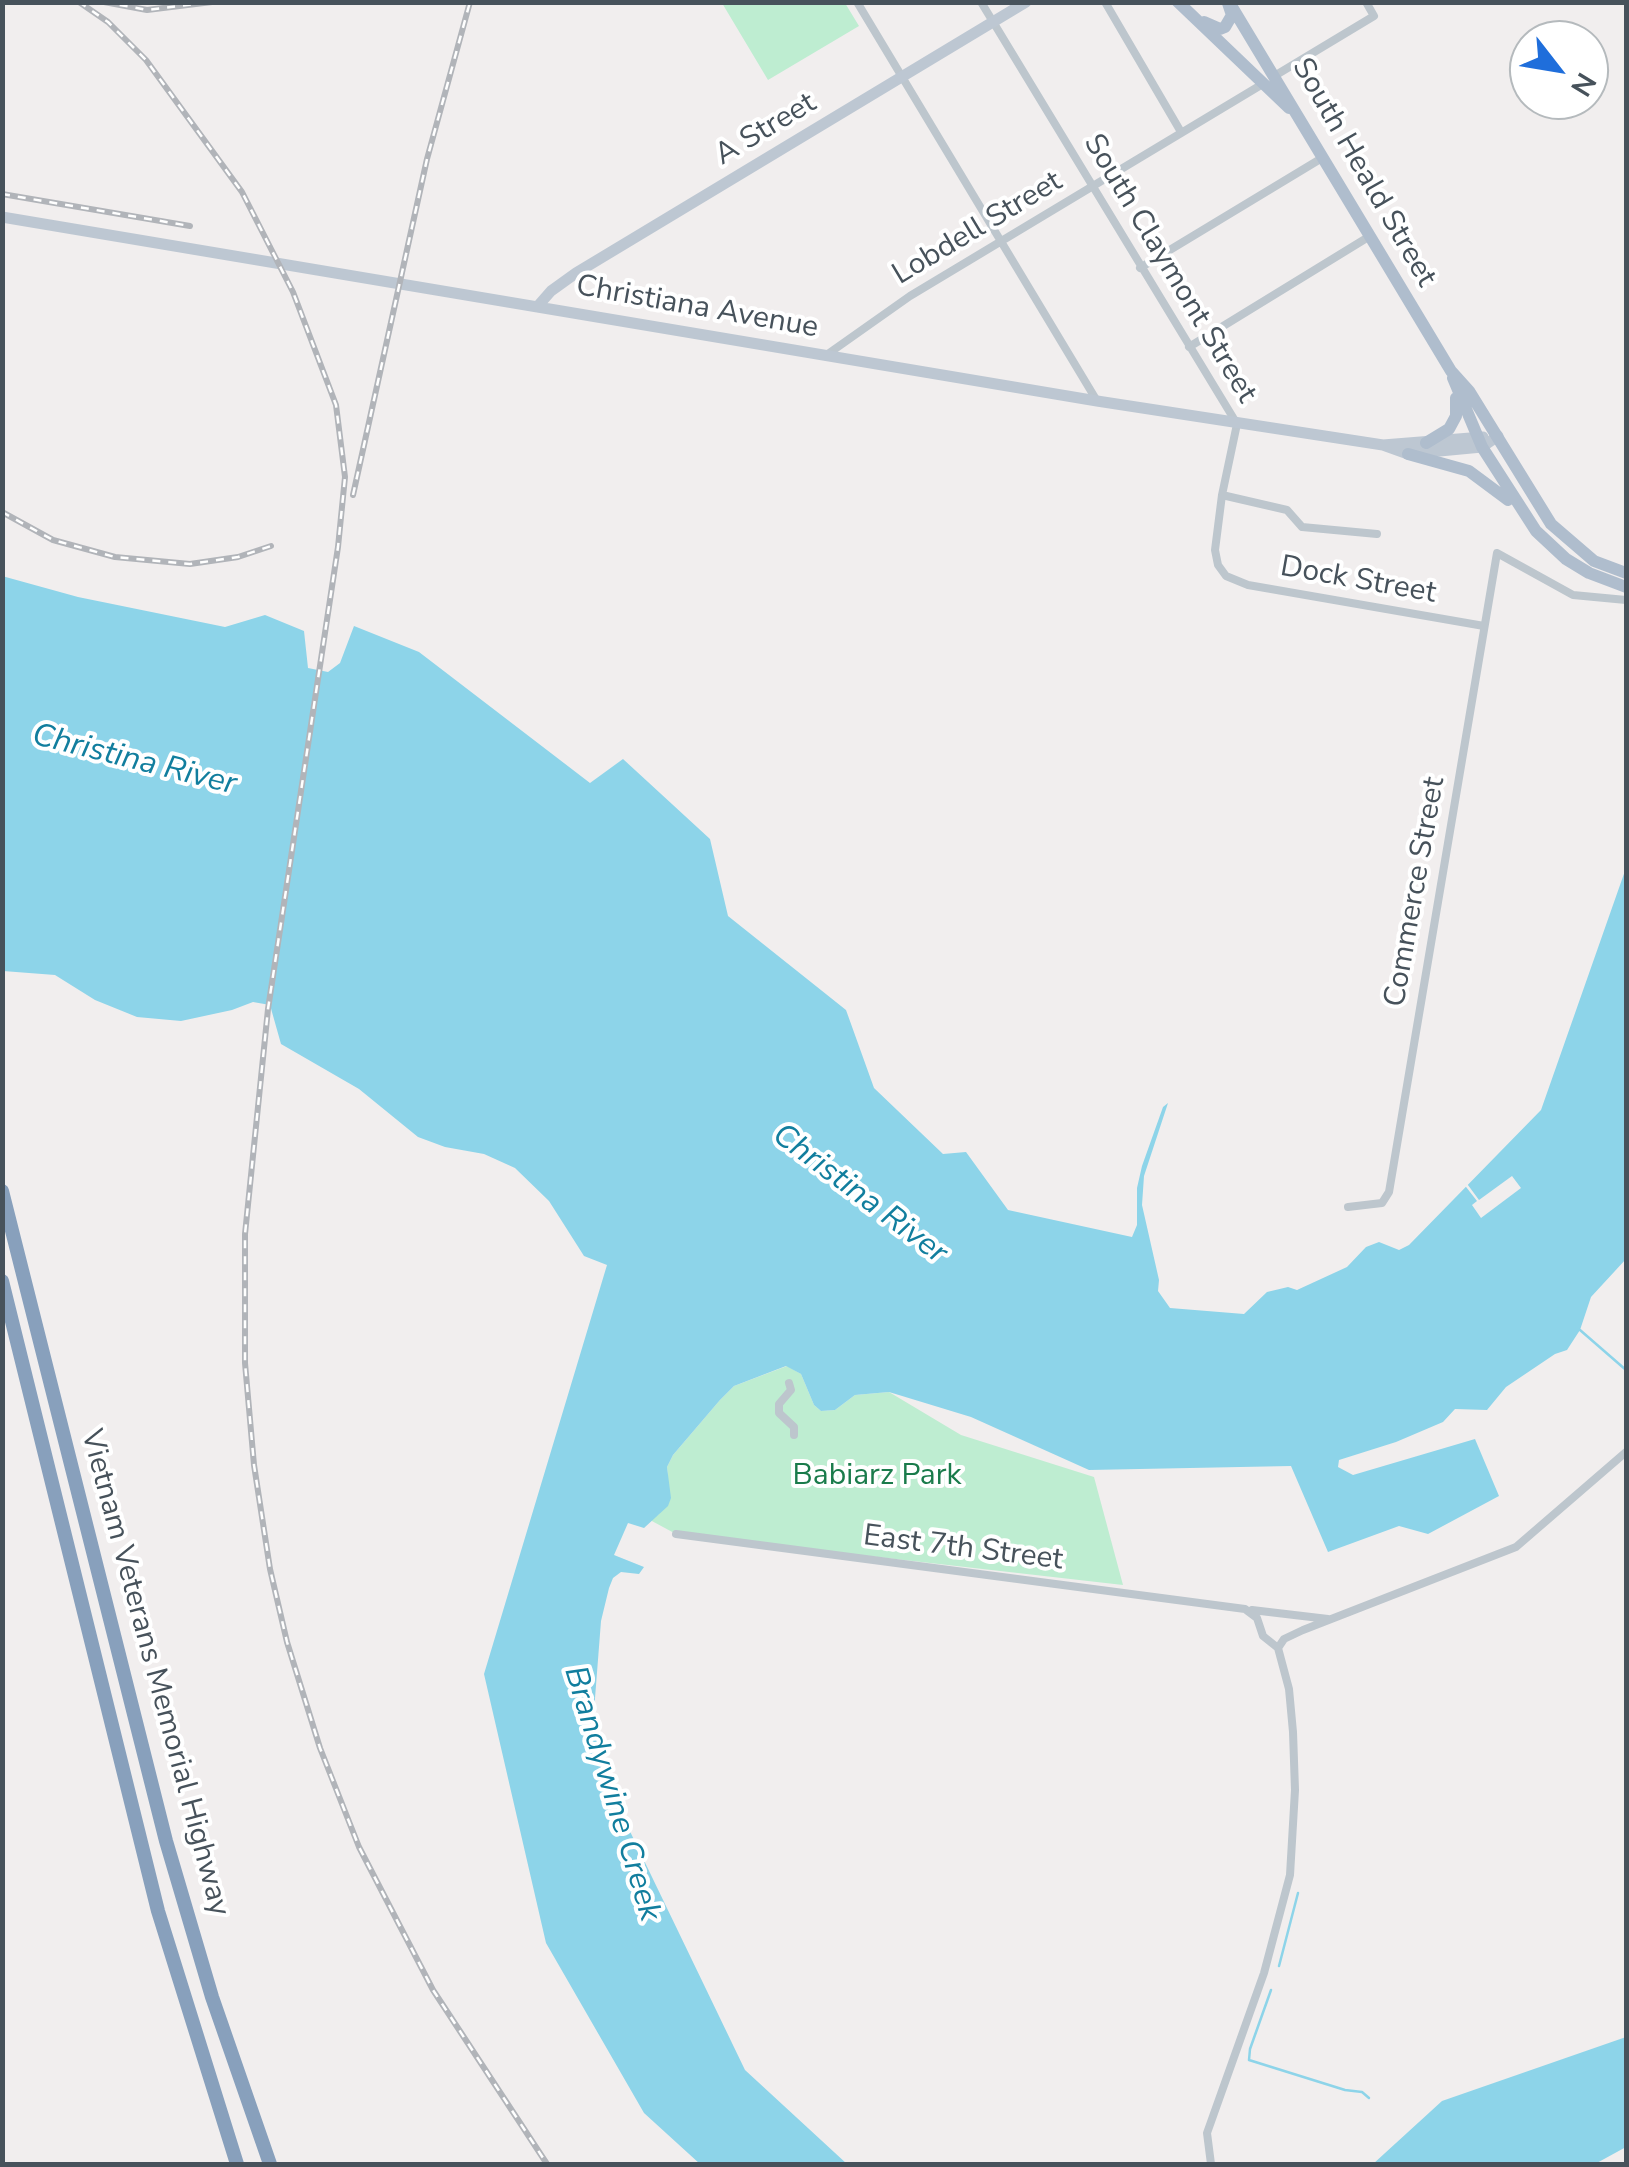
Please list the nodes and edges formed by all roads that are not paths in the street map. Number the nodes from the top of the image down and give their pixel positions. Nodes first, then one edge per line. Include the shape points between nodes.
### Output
1 (857, 2) edge
2 (981, 2) edge
3 (1026, 2) edge
4 (1105, 2) edge
5 (1229, 2) edge
6 (1366, 2) edge
7 (1183, 8) edge
8 (994, 22) junction
9 (1276, 76) junction
10 (902, 78) junction
11 (1261, 84) junction
12 (1294, 113) junction
13 (1181, 132) junction
14 (1322, 158) junction
15 (1093, 186) junction
16 (2, 216) edge
17 (1370, 236) junction
18 (1002, 241) junction
19 (1140, 268) junction
20 (536, 306) junction
21 (1189, 347) junction
22 (825, 356) junction
23 (1451, 370) junction
24 (1097, 401) junction
25 (1236, 424) junction
26 (1498, 436) junction
27 (1426, 442) junction
28 (1480, 442) junction
29 (1384, 445) junction
30 (1408, 454) junction
31 (1222, 495) junction
32 (1526, 518) junction
33 (1376, 534) dead end
34 (1592, 567) junction
35 (1626, 573) edge
36 (1226, 576) joint
37 (1626, 587) edge
38 (1626, 600) edge
39 (1484, 626) junction
40 (2, 1191) edge
41 (1348, 1207) dead end
42 (2, 1281) edge
43 (789, 1383) dead end
44 (794, 1436) dead end
45 (1626, 1452) edge
46 (676, 1534) dead end
47 (1245, 1609) junction
48 (1332, 1619) junction
49 (1278, 1648) junction
50 (235, 2164) edge
51 (270, 2164) edge
52 (1210, 2164) edge

1 - 10 street
2 - 8 street, South Claymont Street
3 - 8 main road, A Street
4 - 13 street
5 - 7 main road via 1232,15 1220,29
5 - 9 main road, South Heald Street
6 - 9 street via 1374,16
7 - 11 main road
8 - 10 main road, A Street
8 - 15 street, South Claymont Street
9 - 12 main road, South Heald Street
10 - 18 street
10 - 20 main road, A Street via 576,274
11 - 12 main road
11 - 13 street, Lobdell Street
12 - 14 main road, South Heald Street
13 - 15 street, Lobdell Street
14 - 17 main road, South Heald Street
14 - 19 street
15 - 18 street, Lobdell Street
15 - 19 street, South Claymont Street
16 - 20 main road, Christiana Avenue
17 - 21 street
17 - 23 main road, South Heald Street
18 - 22 street, Lobdell Street
18 - 24 street
19 - 21 street, South Claymont Street
20 - 22 main road, Christiana Avenue
21 - 25 street, South Claymont Street
22 - 24 main road, Christiana Avenue
23 - 26 main road, South Heald Street
23 - 27 main road via 1454,422
23 - 28 main road, South Heald Street
24 - 25 main road, Christiana Avenue
25 - 29 main road, Christiana Avenue
25 - 31 street, South Claymont Street
26 - 28 main road, Christiana Avenue
26 - 34 main road, South Heald Street via 1551,524
27 - 28 main road, Christiana Avenue
27 - 29 main road, Christiana Avenue
28 - 30 main road, Christiana Avenue
28 - 32 main road, South Heald Street
29 - 30 main road, Christiana Avenue
30 - 32 main road via 1482,478
31 - 33 street via 1286,510 1302,527
31 - 36 street, South Claymont Street via 1215,556
32 - 34 main road, South Heald Street via 1553,548
34 - 35 main road, South Heald Street
34 - 37 main road
36 - 39 street, Dock Street
38 - 39 street, Commerce Street via 1573,595 1497,553
39 - 41 street, Commerce Street via 1389,1192 1382,1203
40 - 51 highway, Vietnam Veterans Memorial Highway via 147,1764 212,1997
42 - 50 highway, Vietnam Veterans Memorial Highway via 178,1982
43 - 44 street via 779,1414 794,1427
45 - 48 street, East 7th Street via 1516,1547
46 - 47 street, East 7th Street
47 - 48 street, East 7th Street
47 - 49 street
48 - 49 street, East 7th Street via 1284,1639
49 - 52 street via 1292,1720 1290,1875 1264,1974 1207,2133

